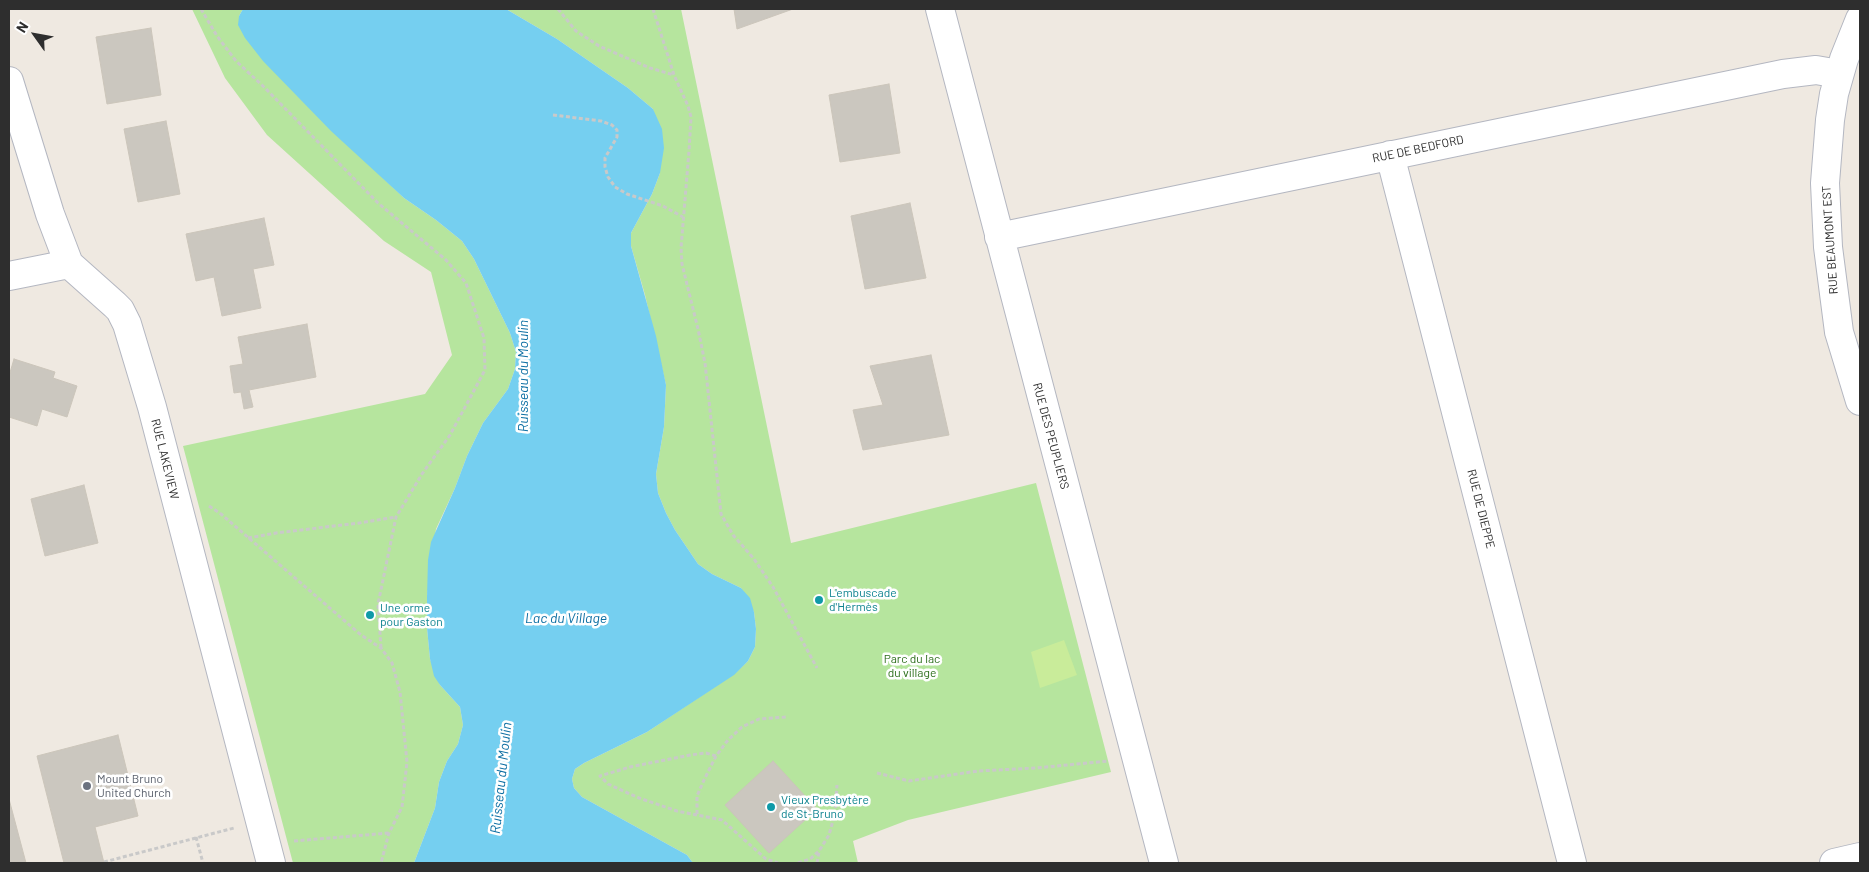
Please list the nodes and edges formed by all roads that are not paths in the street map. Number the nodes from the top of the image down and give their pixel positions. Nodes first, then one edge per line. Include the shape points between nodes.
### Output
1 (940, 9) edge
2 (1860, 19) edge
3 (1839, 74) junction
4 (9, 81) edge
5 (1390, 155) junction
6 (999, 237) junction
7 (69, 264) junction
8 (9, 276) edge
9 (1854, 362) edge
10 (1860, 401) edge
11 (1860, 857) edge
12 (271, 863) edge
13 (1164, 863) edge
14 (1572, 863) edge
15 (1834, 863) edge

1 - 6 street, RUE DES PEUPLIERS
2 - 3 street, RUE BEAUMONT EST
3 - 5 street, RUE DE BEDFORD via 1816,70 1783,74
3 - 9 street, RUE BEAUMONT EST via 1830,120 1826,208 1839,332
4 - 7 street, RUE LAKEVIEW
5 - 6 street, RUE DE BEDFORD
5 - 14 street, RUE DE DIEPPE
6 - 13 street, RUE DES PEUPLIERS
7 - 8 street
7 - 12 street, RUE LAKEVIEW via 120,310 127,324 152,407
9 - 10 street, RUE BEAUMONT EST
11 - 15 street

